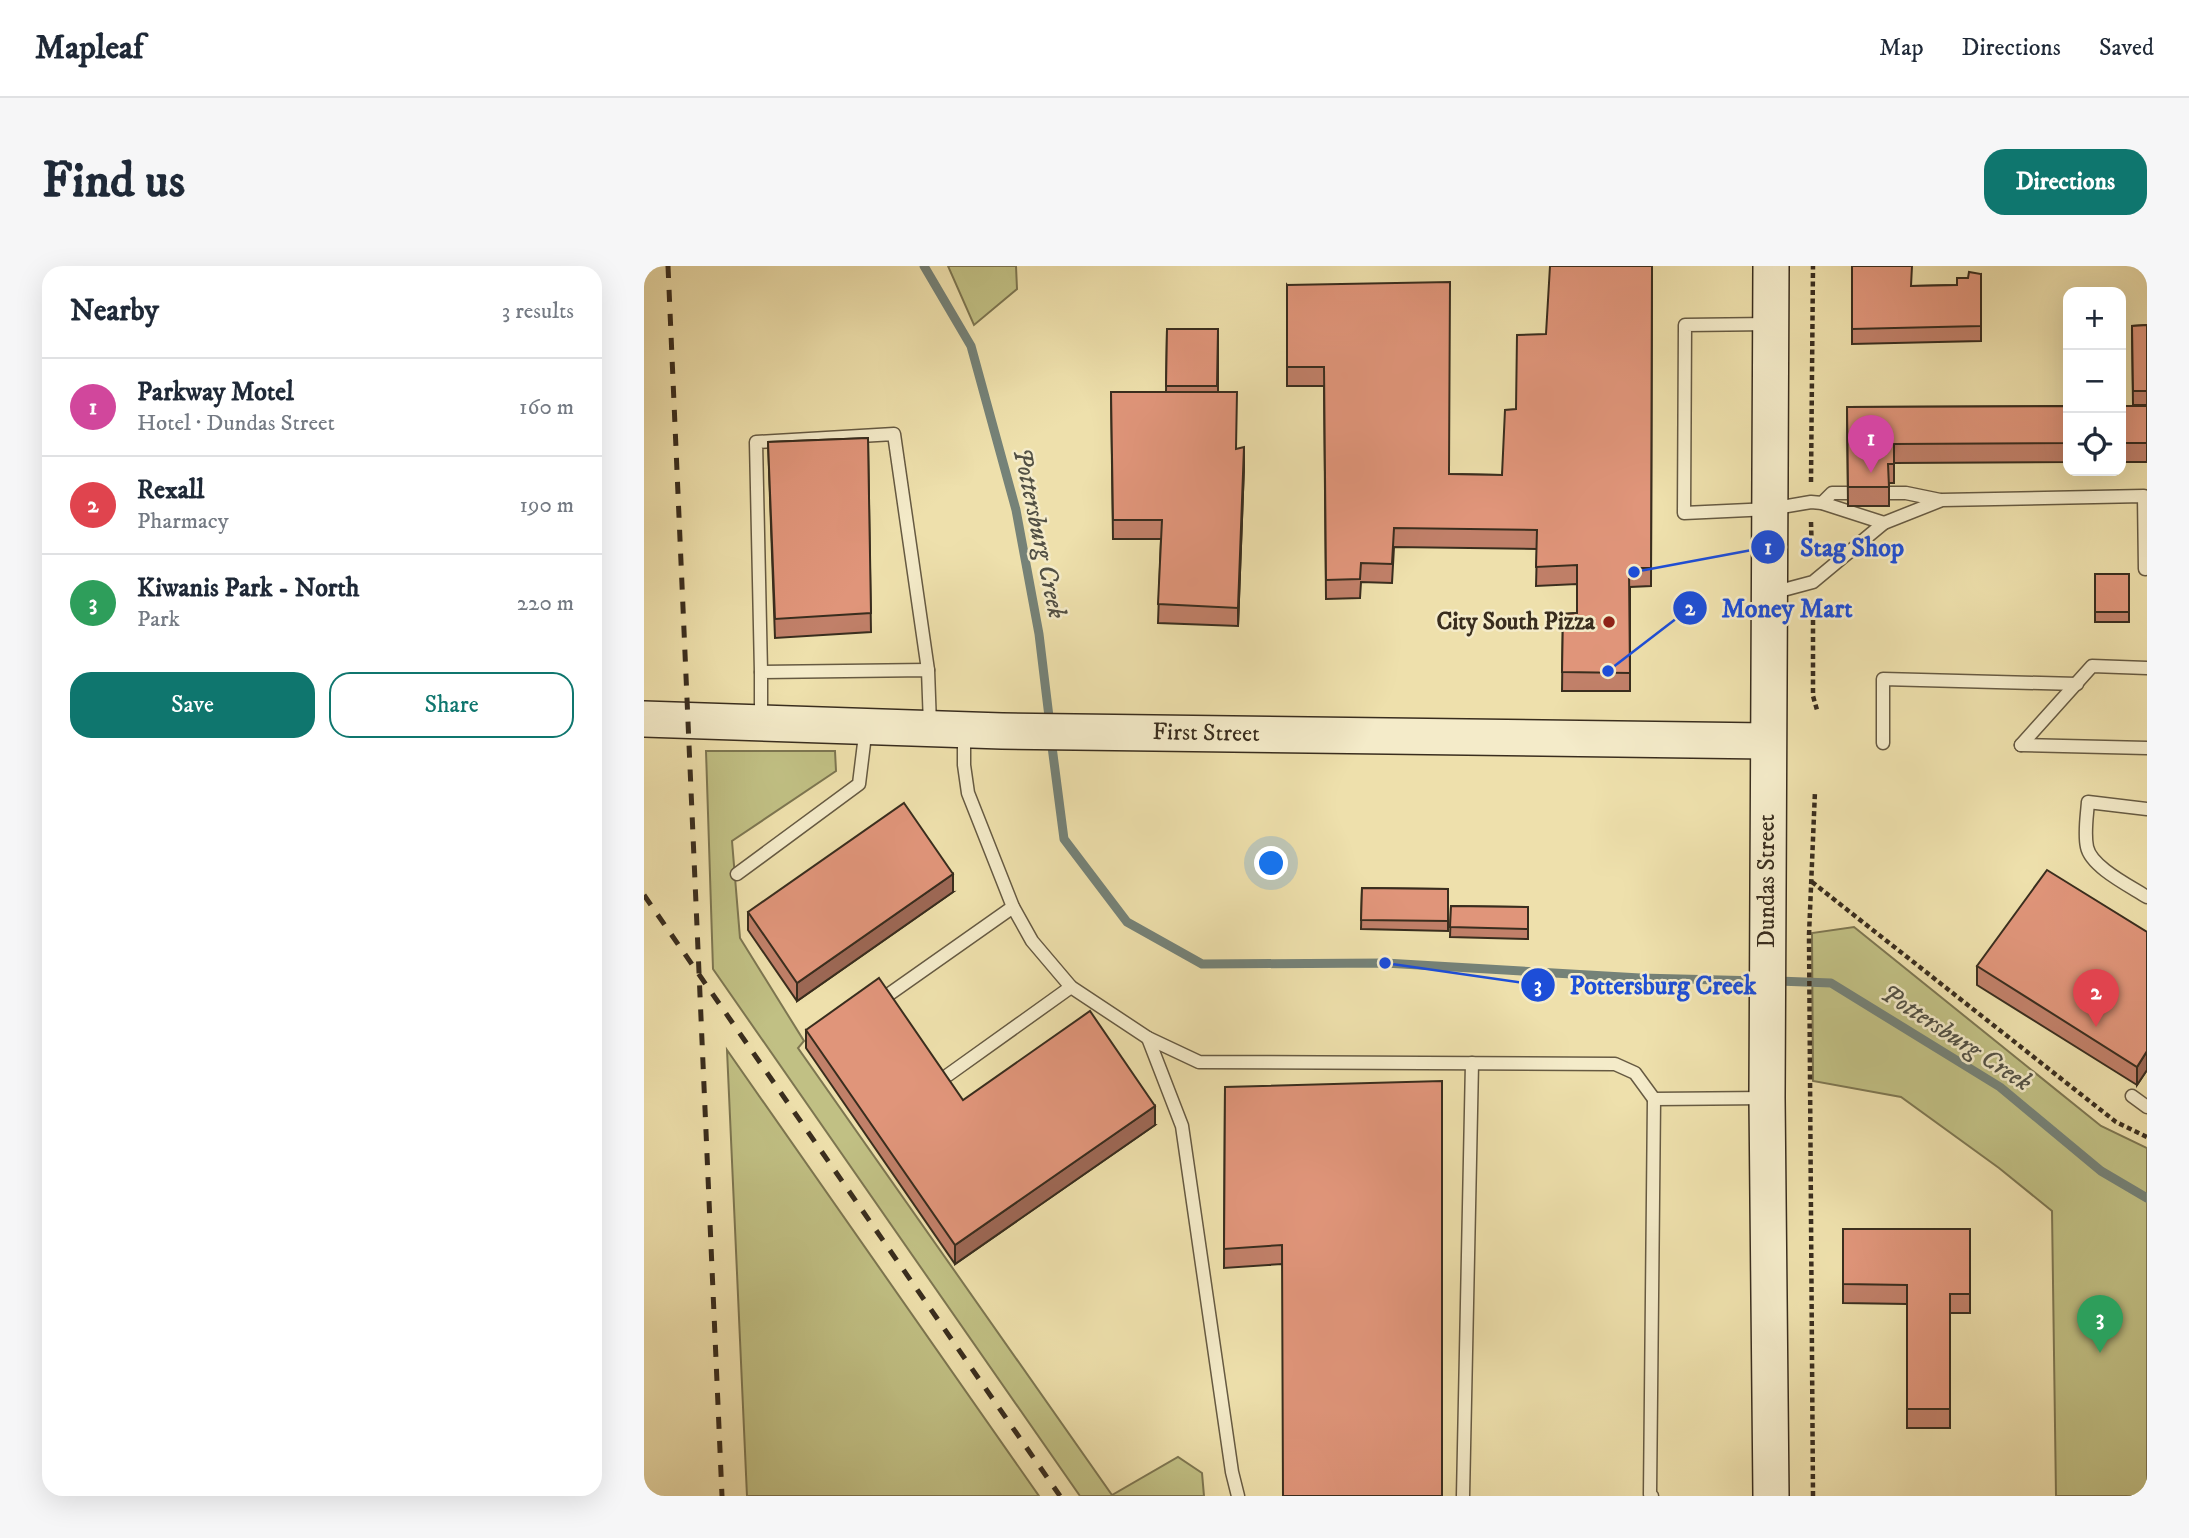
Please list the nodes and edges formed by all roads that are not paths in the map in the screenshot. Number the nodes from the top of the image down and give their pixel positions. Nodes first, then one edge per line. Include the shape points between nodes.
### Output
1 (1771, 266) edge
2 (1770, 324) junction
3 (1847, 493) edge
4 (1889, 493) edge
5 (1942, 500) junction
6 (1822, 503) junction
7 (1769, 509) junction
8 (1884, 523) junction
9 (2145, 569) dead end
10 (1768, 594) junction
11 (2147, 668) edge
12 (928, 670) junction
13 (761, 672) junction
14 (2077, 684) junction
15 (644, 719) edge
16 (761, 723) junction
17 (866, 727) junction
18 (947, 729) junction
19 (1767, 741) junction
20 (1883, 743) dead end
21 (2147, 748) edge
22 (2147, 808) edge
23 (737, 874) dead end
24 (2147, 897) edge
25 (1013, 907) junction
26 (1071, 987) junction
27 (888, 995) edge
28 (1148, 1038) junction
29 (1472, 1063) junction
30 (948, 1075) edge
31 (2132, 1096) dead end
32 (1767, 1098) junction
33 (1654, 1099) junction
34 (2147, 1107) edge
35 (1238, 1496) edge
36 (1463, 1496) edge
37 (1652, 1496) edge
38 (1771, 1496) edge

1 - 2 main road, Dundas Street
2 - 7 main road, Dundas Street
2 - 7 lane via 1685,325 1684,513
3 - 6 lane via 1832,493
4 - 5 lane
5 - 8 lane
5 - 9 lane via 2144,496
6 - 7 lane
6 - 8 lane
7 - 10 main road, Dundas Street
8 - 10 lane via 1812,582
10 - 19 main road, Dundas Street
11 - 14 lane via 2092,666
12 - 13 lane
12 - 13 lane via 894,433 756,442
12 - 18 lane
13 - 16 lane
14 - 20 lane via 1883,679
14 - 21 lane via 2021,745
15 - 16 main road, First Street
16 - 17 main road, First Street
17 - 18 main road, First Street
17 - 23 lane via 859,785
18 - 19 main road, First Street
18 - 25 lane
19 - 32 main road, Dundas Street
22 - 24 lane via 2088,802 2086,841 2100,867
25 - 26 lane via 1032,941
25 - 27 lane
26 - 28 lane
26 - 30 lane
28 - 29 lane via 1199,1062
28 - 35 lane via 1182,1126
29 - 33 lane via 1615,1064 1635,1073
29 - 36 lane
31 - 34 lane
32 - 33 lane
32 - 38 main road, Dundas Street
33 - 37 lane

